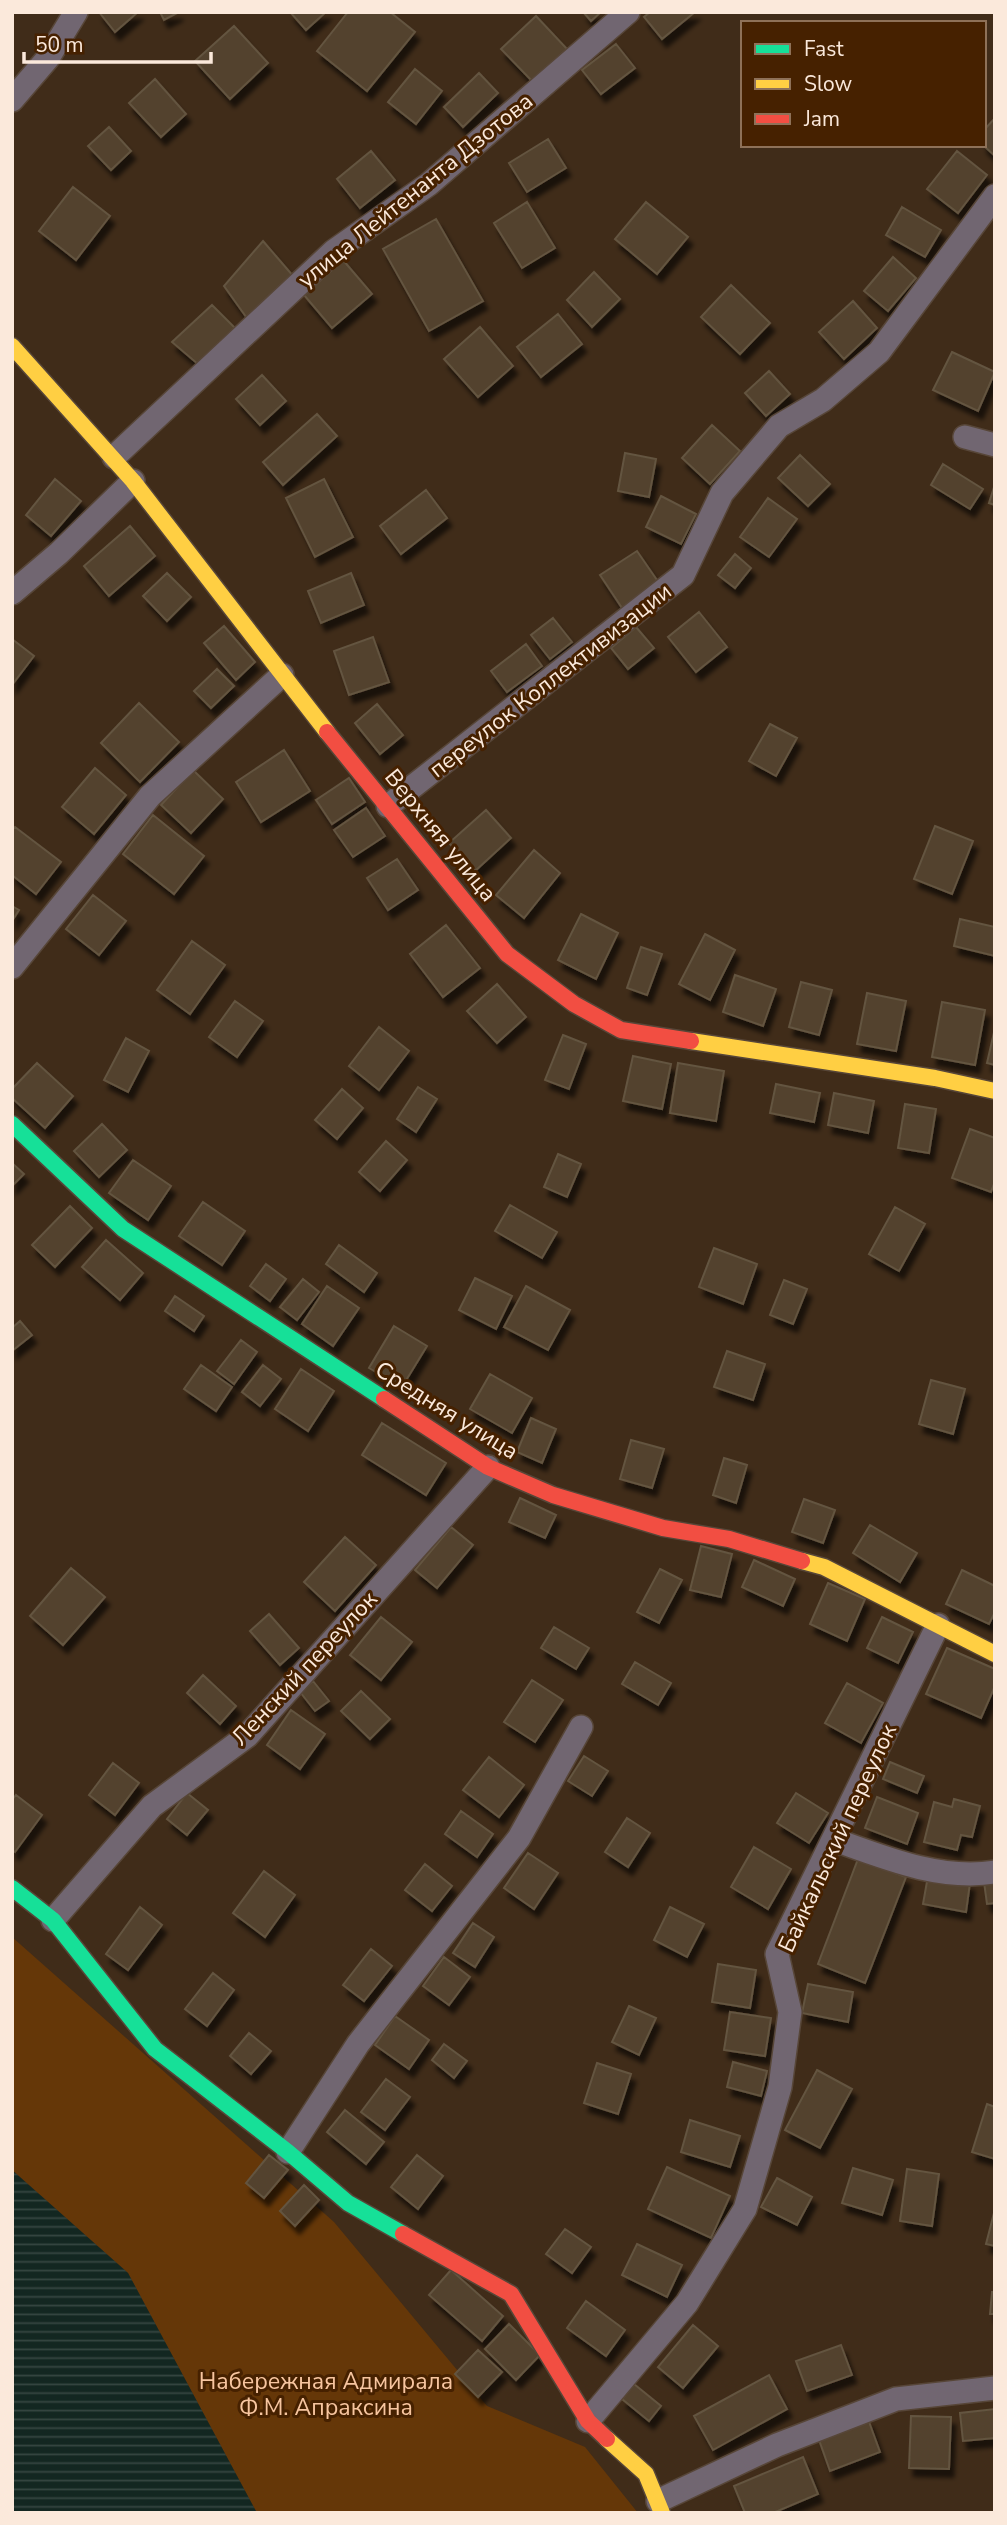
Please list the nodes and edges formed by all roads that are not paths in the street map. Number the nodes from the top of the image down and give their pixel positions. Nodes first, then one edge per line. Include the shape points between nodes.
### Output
1 (76, 12) edge
2 (628, 12) edge
3 (12, 100) edge
4 (995, 196) edge
5 (12, 346) edge
6 (965, 437) dead end
7 (995, 445) edge
8 (114, 457) junction
9 (133, 481) junction
10 (12, 593) edge
11 (282, 675) junction
12 (388, 806) junction
13 (12, 967) edge
14 (995, 1091) edge
15 (12, 1124) edge
16 (488, 1466) junction
17 (938, 1625) junction
18 (995, 1654) edge
19 (581, 1727) dead end
20 (835, 1840) junction
21 (995, 1872) edge
22 (12, 1888) edge
23 (53, 1920) junction
24 (288, 2152) junction
25 (995, 2388) edge
26 (588, 2421) junction
27 (660, 2507) edge

1 - 3 street via 48,58
2 - 8 street, улица Лейтенанта Дзотова via 429,184 334,251
4 - 12 street, переулок Коллективизации via 879,352 824,400 779,426 722,493 683,575
5 - 8 street, Верхняя улица
6 - 7 street
8 - 9 street, Верхняя улица
9 - 10 street
9 - 11 street, Верхняя улица
11 - 12 street, Верхняя улица
11 - 13 street via 150,796
12 - 14 street, Верхняя улица via 507,954 574,1004 621,1030
15 - 16 street, Средняя улица via 122,1229
16 - 17 street, Средняя улица via 552,1495 663,1528 729,1539 824,1566
16 - 23 street, Ленский переулок via 247,1736 152,1807
17 - 18 street, Средняя улица
17 - 20 street, Байкальский переулок
19 - 24 street via 519,1838 358,2044
20 - 21 street via 899,1864 974,1875
20 - 26 street, Байкальский переулок via 778,1955 790,2012 780,2087 745,2209 687,2303
22 - 23 street
23 - 24 street via 155,2049
24 - 26 street via 348,2203 511,2294
25 - 27 street via 895,2399 777,2445
26 - 27 street via 646,2474

